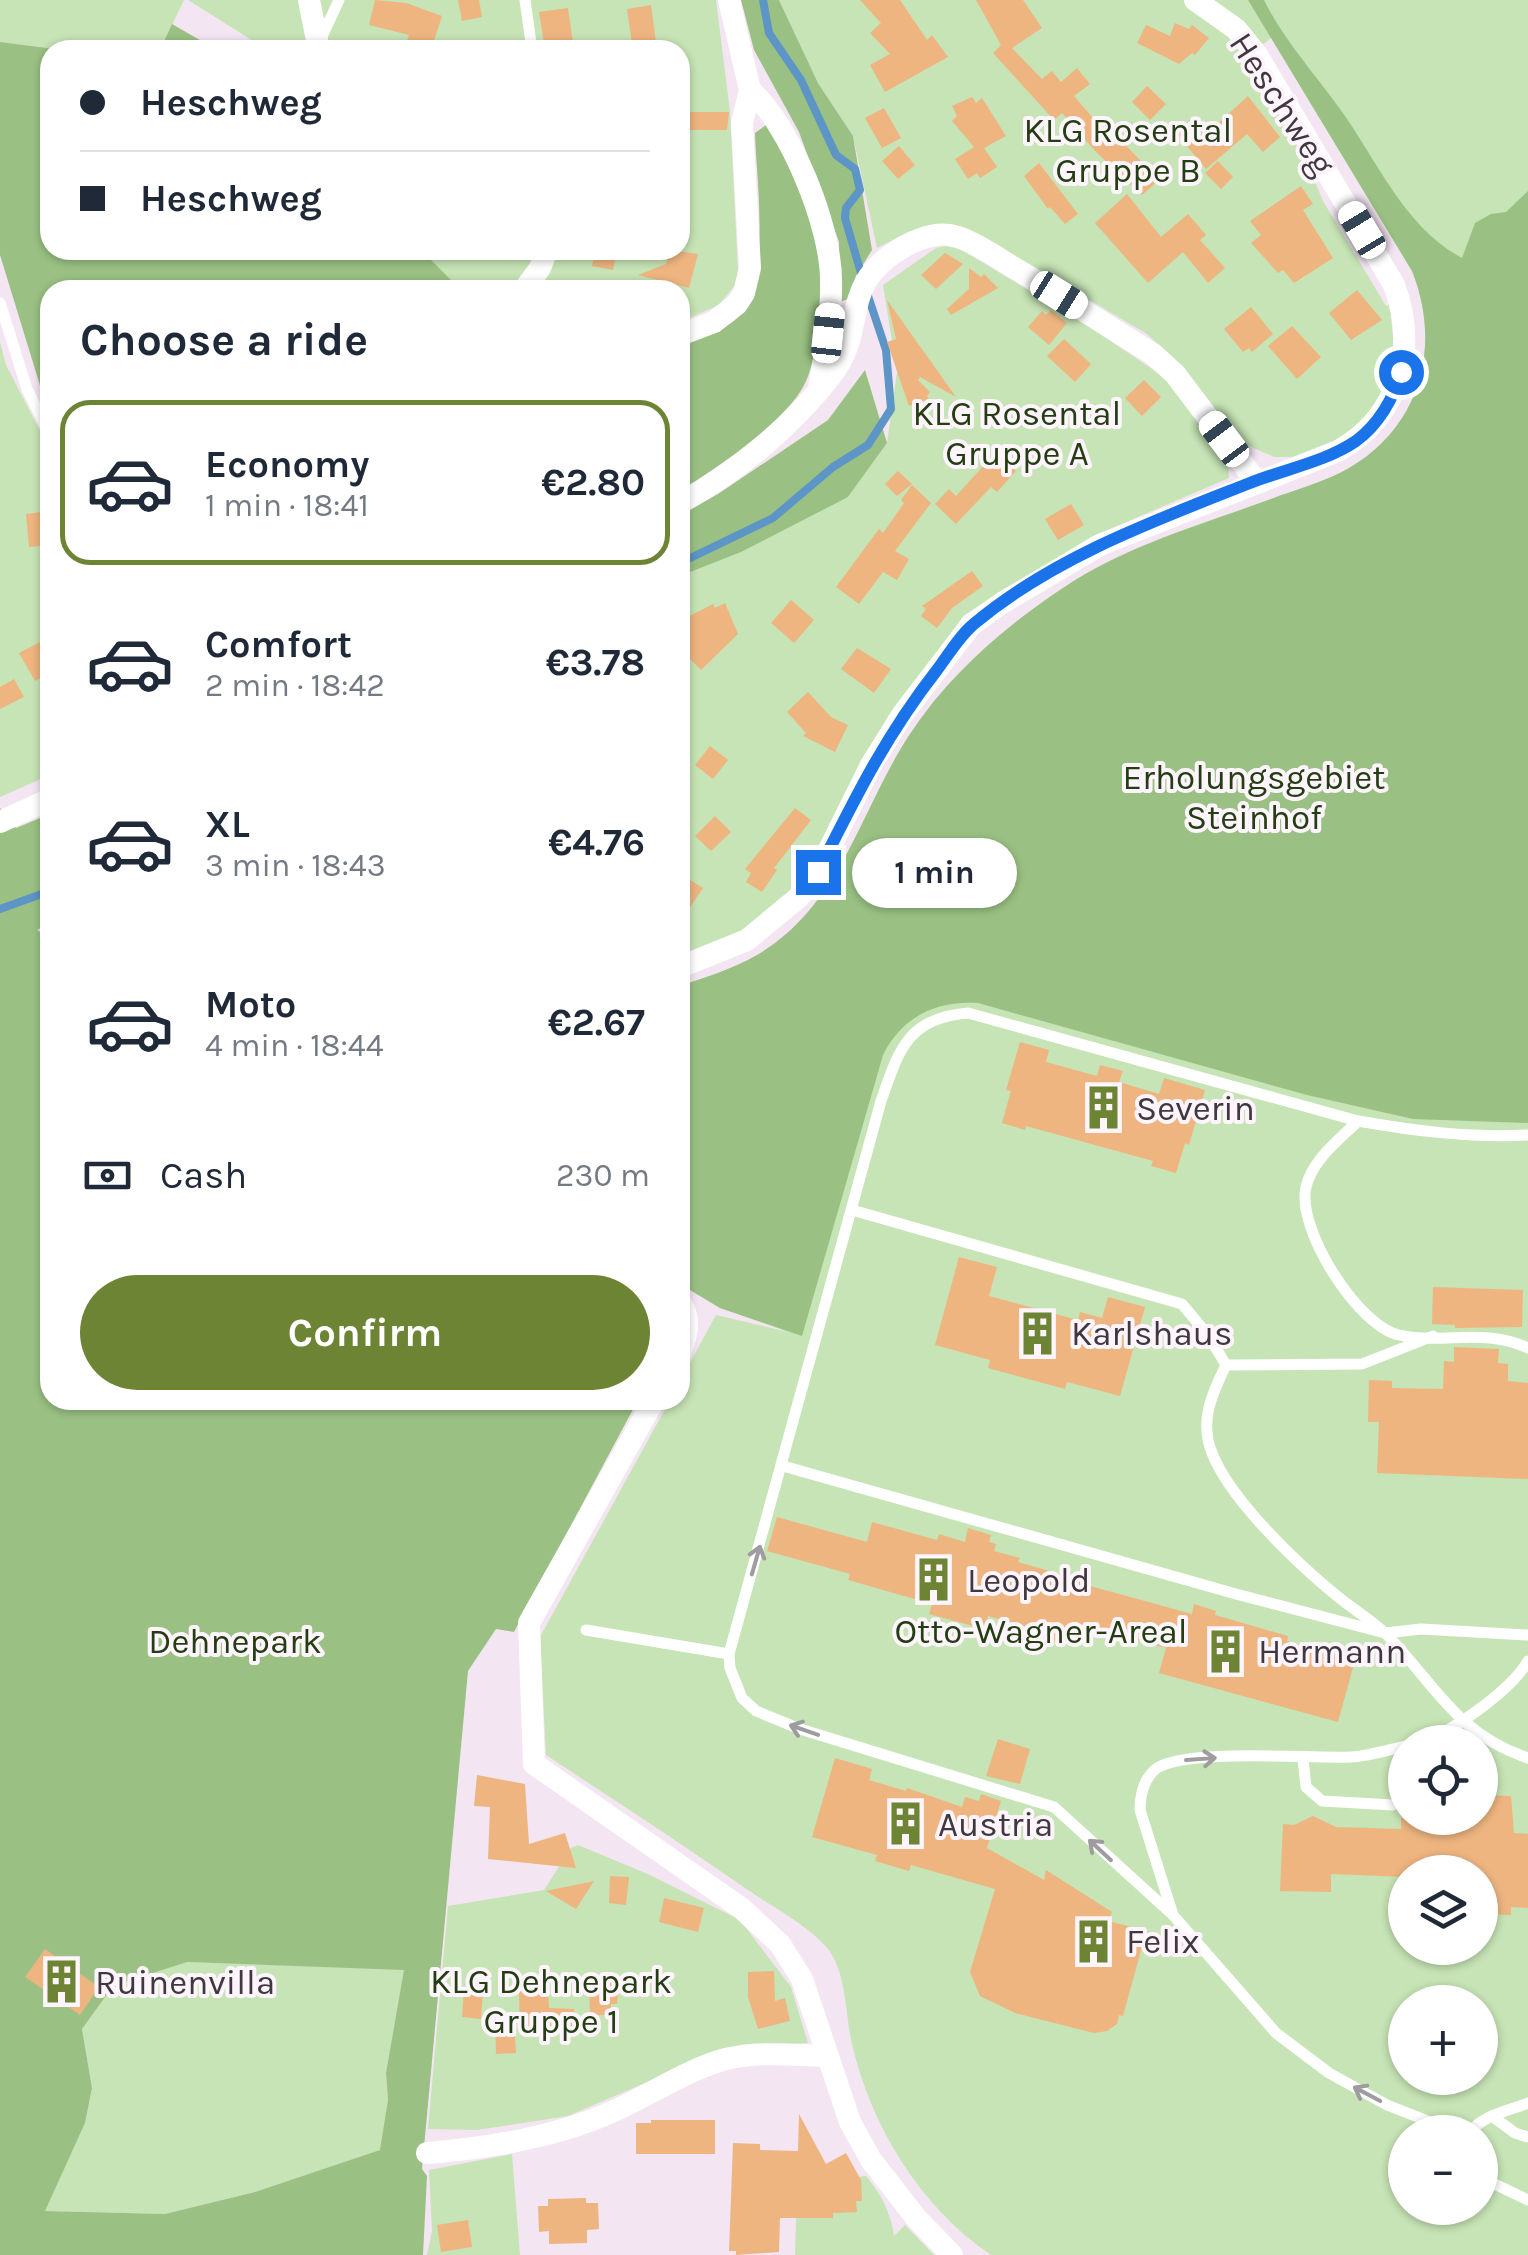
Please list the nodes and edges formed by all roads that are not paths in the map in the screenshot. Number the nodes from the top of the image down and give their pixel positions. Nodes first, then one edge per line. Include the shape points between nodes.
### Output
1 (309, 0) edge
2 (338, 0) edge
3 (525, 0) edge
4 (729, 0) edge
5 (1196, 0) edge
6 (318, 40) edge
7 (322, 40) edge
8 (531, 40) edge
9 (750, 90) junction
10 (0, 303) edge
11 (690, 332) edge
12 (818, 392) junction
13 (40, 415) edge
14 (1256, 480) junction
15 (690, 497) edge
16 (40, 804) edge
17 (0, 822) edge
18 (690, 962) edge
19 (1358, 1122) junction
20 (1528, 1135) edge
21 (852, 1210) junction
22 (1433, 1336) junction
23 (1528, 1348) edge
24 (1226, 1365) junction
25 (648, 1410) edge
26 (783, 1466) junction
27 (586, 1630) dead end
28 (1384, 1633) junction
29 (1528, 1634) edge
30 (729, 1654) junction
31 (1528, 1661) edge
32 (1461, 1721) junction
33 (1453, 1725) edge
34 (1388, 1750) edge
35 (1303, 1758) junction
36 (1528, 1758) edge
37 (1388, 1805) edge
38 (1173, 1915) junction
39 (826, 2056) junction
40 (1528, 2103) edge
41 (1414, 2115) edge
42 (1495, 2115) edge
43 (1498, 2121) edge
44 (1528, 2137) edge
45 (427, 2153) dead end
46 (1498, 2186) edge
47 (1528, 2200) edge
48 (952, 2255) edge

1 - 6 street
2 - 7 lane
3 - 8 lane
4 - 9 street
5 - 14 street, Heschweg via 1236,29 1257,55 1394,285 1406,330 1397,385 1371,428 1338,450
9 - 11 street via 742,123 748,280 728,312
9 - 12 street via 788,138 827,243 830,313
10 - 13 lane
12 - 14 street via 847,349 860,290 875,268 934,235 958,237 1153,354
12 - 15 street via 774,437
14 - 18 street, Heschweg via 1100,545 971,625 902,715 800,897 747,940
16 - 17 street
19 - 20 lane via 1486,1137
19 - 21 lane via 982,1015 955,1014 920,1026 896,1056
19 - 22 lane via 1322,1156 1306,1186 1306,1219 1316,1247 1373,1322 1398,1335
21 - 24 lane via 1182,1304
21 - 26 lane
22 - 23 lane via 1507,1338
22 - 24 lane via 1362,1364
24 - 28 lane via 1206,1420 1219,1470 1272,1536
25 - 39 street via 536,1608 527,1636 534,1764 740,1908 780,1944 802,1979
26 - 28 lane
30 -> 26 lane
27 - 30 lane
28 - 29 lane
28 - 32 lane
38 -> 30 lane via 1054,1807 756,1711 742,1698
31 - 32 lane via 1520,1675
32 - 33 lane
32 - 36 lane
34 - 35 lane
35 - 37 lane via 1306,1786 1322,1801
38 -> 35 lane via 1140,1810 1147,1778 1176,1761
41 -> 38 lane via 1329,2074 1276,2033
39 - 45 street via 721,2060 569,2128
39 - 48 street via 871,2160
40 - 42 lane
43 - 44 lane
46 - 47 lane

